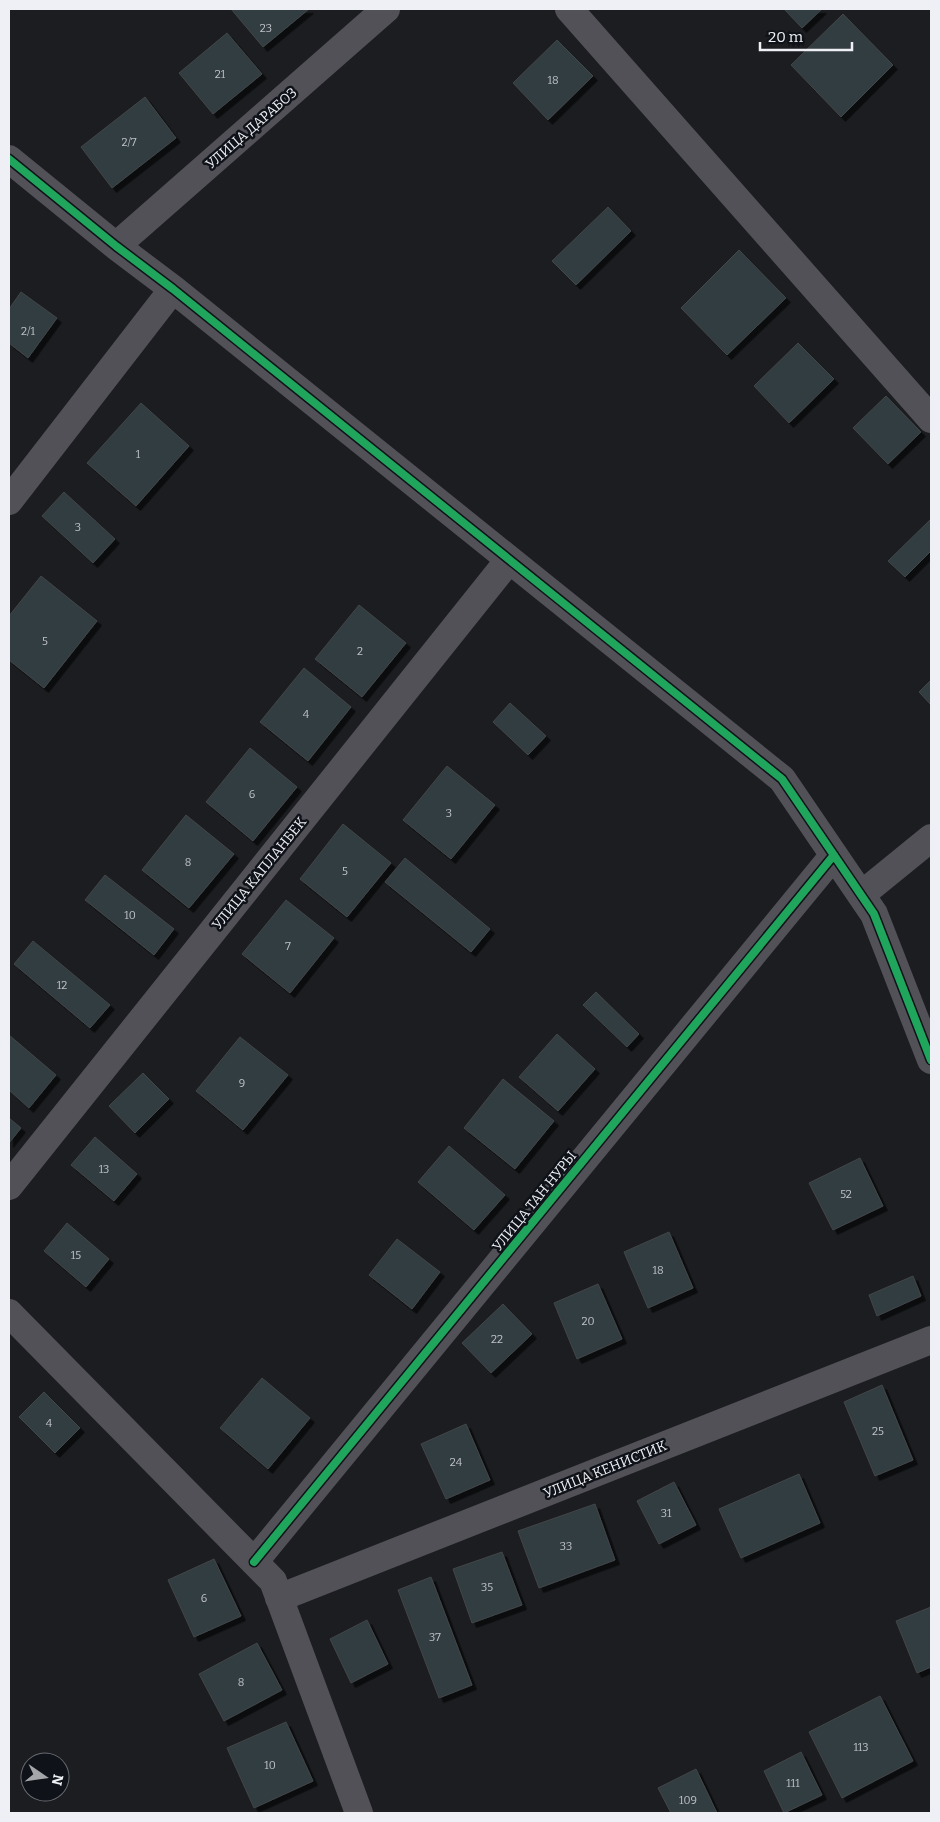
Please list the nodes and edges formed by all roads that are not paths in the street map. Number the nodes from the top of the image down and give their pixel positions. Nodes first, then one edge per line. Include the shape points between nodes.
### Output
1 (386, 9) edge
2 (568, 9) edge
3 (9, 159) edge
4 (116, 246) junction
5 (173, 289) junction
6 (931, 419) edge
7 (9, 501) edge
8 (510, 560) junction
9 (931, 838) edge
10 (834, 855) junction
11 (861, 895) junction
12 (931, 1060) edge
13 (9, 1186) edge
14 (9, 1313) edge
15 (931, 1340) edge
16 (254, 1562) junction
17 (279, 1598) junction
18 (360, 1813) edge

1 - 4 street, УЛИЦА ДАРАБОЗ
2 - 6 street
3 - 4 street
4 - 5 street
5 - 7 street
5 - 8 street
8 - 10 street via 782,779
8 - 13 street, УЛИЦА КАПЛАНБЕК
9 - 11 street
10 - 11 street
10 - 16 street, УЛИЦА ТАН НУРЫ
11 - 12 street via 874,914
14 - 16 street
15 - 17 street, УЛИЦА КЕНИСТИК
16 - 17 street via 272,1581
17 - 18 street

